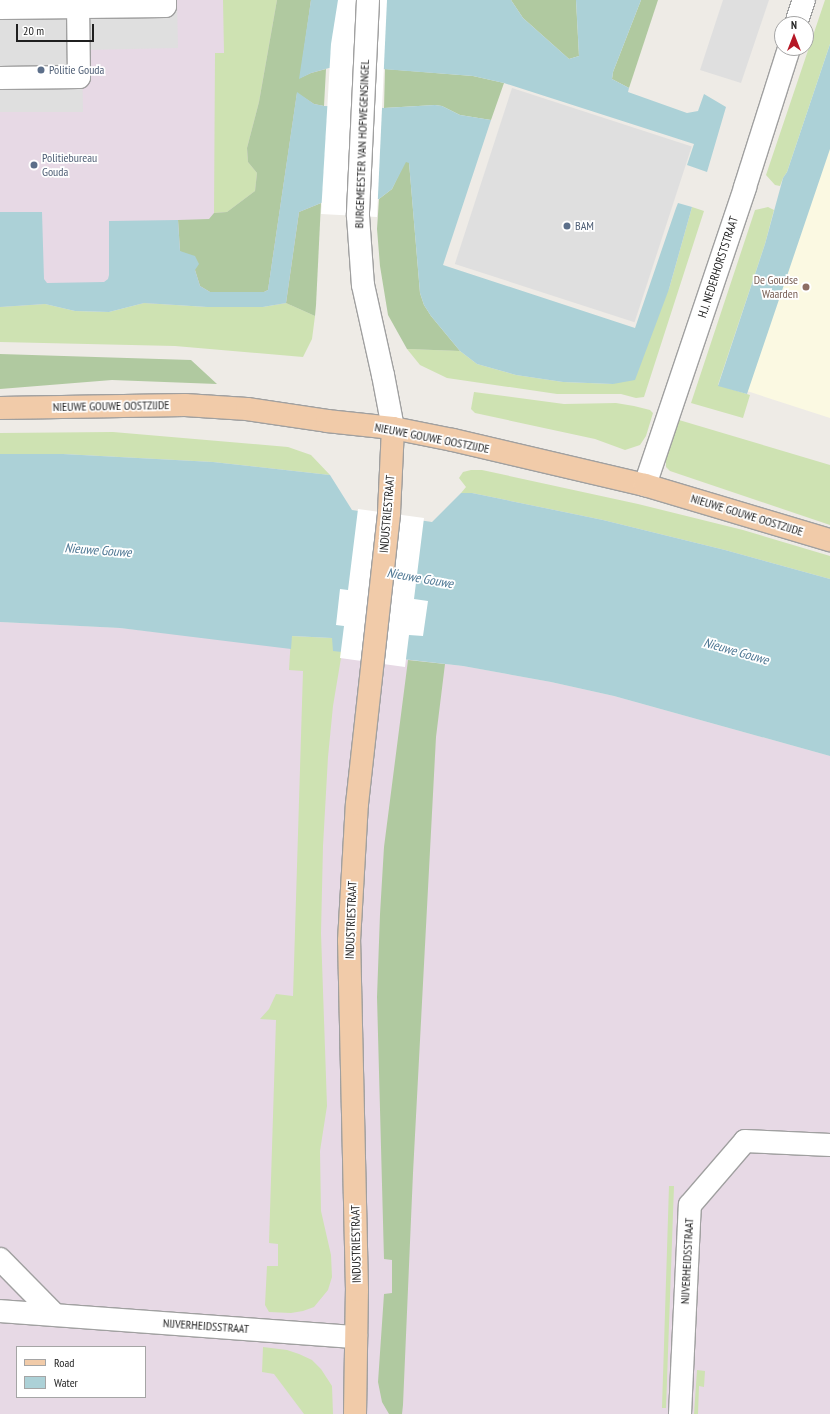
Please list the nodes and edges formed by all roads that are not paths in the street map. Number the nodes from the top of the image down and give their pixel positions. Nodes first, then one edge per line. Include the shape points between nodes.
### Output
1 (165, 0) edge
2 (368, 0) edge
3 (804, 0) edge
4 (78, 7) junction
5 (0, 8) edge
6 (799, 16) edge
7 (786, 56) edge
8 (0, 78) edge
9 (0, 408) edge
10 (393, 428) junction
11 (645, 485) junction
12 (830, 540) edge
13 (830, 1145) edge
14 (0, 1258) edge
15 (6, 1311) edge
16 (55, 1315) junction
17 (356, 1337) junction
18 (355, 1414) edge
19 (680, 1414) edge

1 - 4 street via 165,6
2 - 10 street, BURGEMEESTER VAN HOFWEGENSINGEL via 358,216 363,285
3 - 6 street
4 - 5 street
4 - 8 street via 79,77
7 - 11 street, H.J. NEDERHORSTSTRAAT
9 - 10 main road, NIEUWE GOUWE OOSTZIJDE via 185,405 247,409
10 - 11 main road, NIEUWE GOUWE OOSTZIJDE
10 - 17 main road, INDUSTRIESTRAAT via 389,513 357,804 349,941
11 - 12 main road, NIEUWE GOUWE OOSTZIJDE
13 - 19 street, NIJVERHEIDSSTRAAT via 745,1141 690,1205
14 - 16 street
15 - 16 street, NIJVERHEIDSSTRAAT
16 - 17 street, NIJVERHEIDSSTRAAT
17 - 18 main road, INDUSTRIESTRAAT

